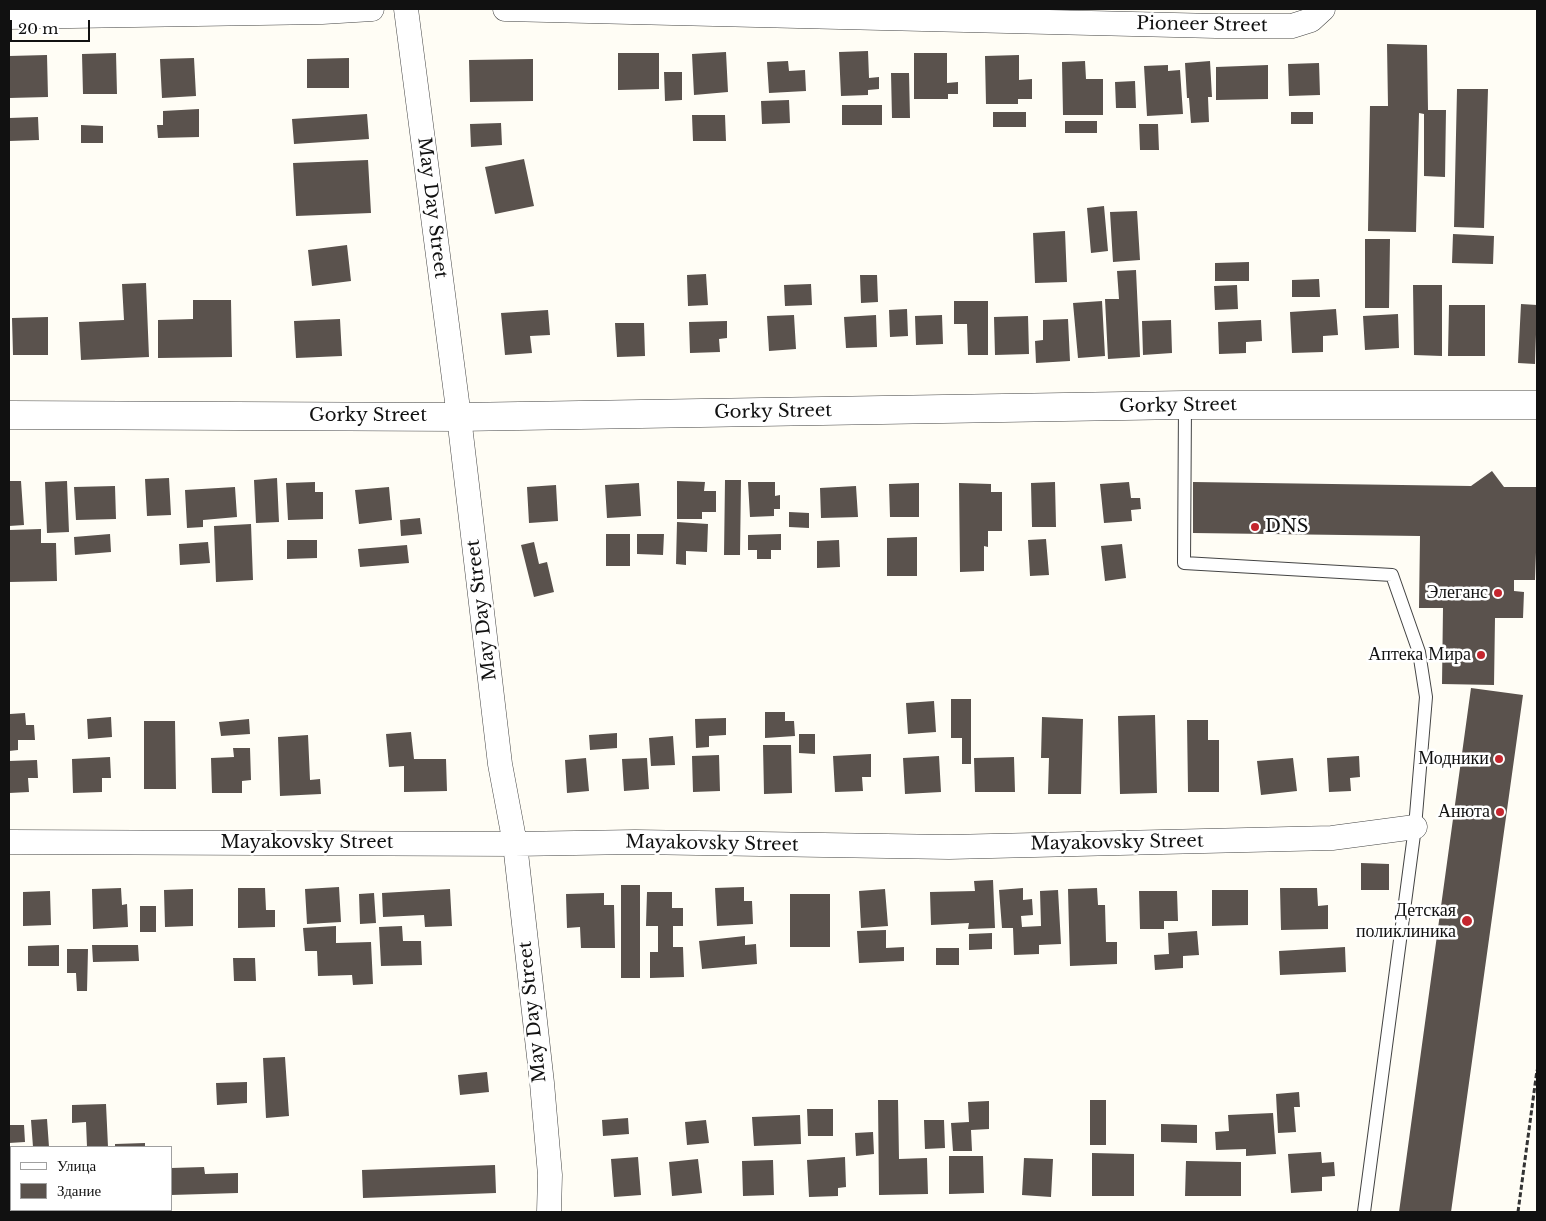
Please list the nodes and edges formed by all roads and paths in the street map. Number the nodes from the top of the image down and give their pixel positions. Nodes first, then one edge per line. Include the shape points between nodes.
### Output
1 (372, 9) edge
2 (406, 9) edge
3 (504, 9) edge
4 (1323, 9) edge
5 (9, 17) edge
6 (1537, 404) edge
7 (1185, 405) junction
8 (9, 415) edge
9 (459, 417) junction
10 (1415, 827) junction
11 (9, 842) edge
12 (515, 844) junction
13 (1537, 1070) edge
14 (549, 1212) edge
15 (1364, 1212) edge
16 (1518, 1212) edge

1 - 5 street
2 - 9 street, May Day Street
3 - 4 street, Pioneer Street via 1216,26 1292,26 1312,20
6 - 7 street, Gorky Street
7 - 9 street, Gorky Street
7 - 10 lane via 1184,562 1392,575 1419,652 1426,697
8 - 9 street, Gorky Street
9 - 12 street, May Day Street via 500,764
10 - 12 street, Mayakovsky Street via 1332,838 969,846 635,842
10 - 15 lane
11 - 12 street, Mayakovsky Street
12 - 14 street, May Day Street via 550,1175
13 - 16 path

